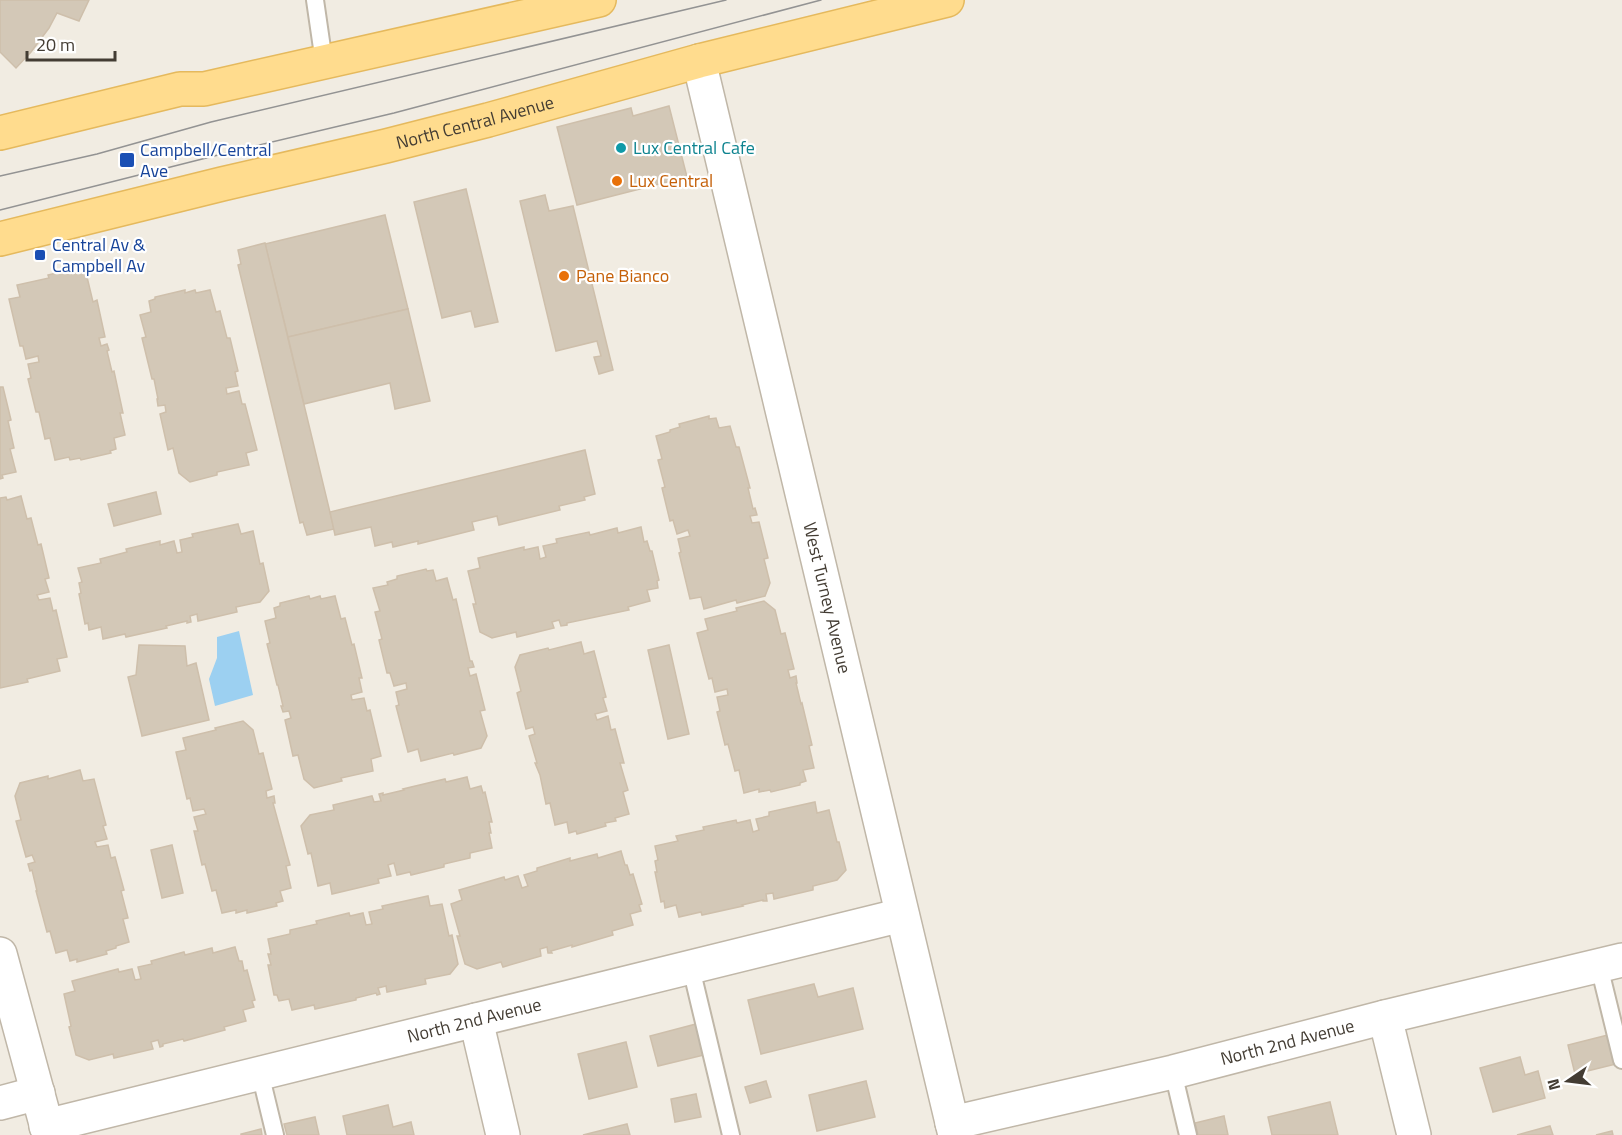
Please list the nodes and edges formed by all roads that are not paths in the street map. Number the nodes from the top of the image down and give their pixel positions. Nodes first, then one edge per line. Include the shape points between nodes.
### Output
1 (315, 0) edge
2 (599, 0) edge
3 (947, 0) edge
4 (324, 62) junction
5 (699, 62) junction
6 (0, 133) edge
7 (0, 239) edge
8 (902, 915) junction
9 (0, 954) edge
10 (1610, 963) edge
11 (691, 968) junction
12 (1385, 1017) junction
13 (476, 1020) junction
14 (1622, 1060) edge
15 (1173, 1072) junction
16 (260, 1073) junction
17 (38, 1093) junction
18 (0, 1103) edge
19 (953, 1129) edge
20 (48, 1131) edge
21 (275, 1135) edge
22 (503, 1135) edge
23 (731, 1135) edge
24 (1188, 1135) edge
25 (1414, 1135) edge

1 - 4 lane
2 - 4 main road
3 - 5 main road, North Central Avenue
4 - 6 main road via 204,89 180,89
5 - 7 main road, North Central Avenue via 488,120
5 - 8 street, West Turney Avenue
8 - 11 street, North 2nd Avenue
8 - 19 street, West Turney Avenue
9 - 17 street
10 - 12 street, North 2nd Avenue
10 - 14 lane
11 - 13 street, North 2nd Avenue
11 - 23 lane
12 - 15 street, North 2nd Avenue
12 - 25 street
13 - 16 street, North 2nd Avenue
13 - 22 street
15 - 19 street, North 2nd Avenue
15 - 24 lane
16 - 20 street, North 2nd Avenue
16 - 21 lane
17 - 18 street
17 - 20 street

